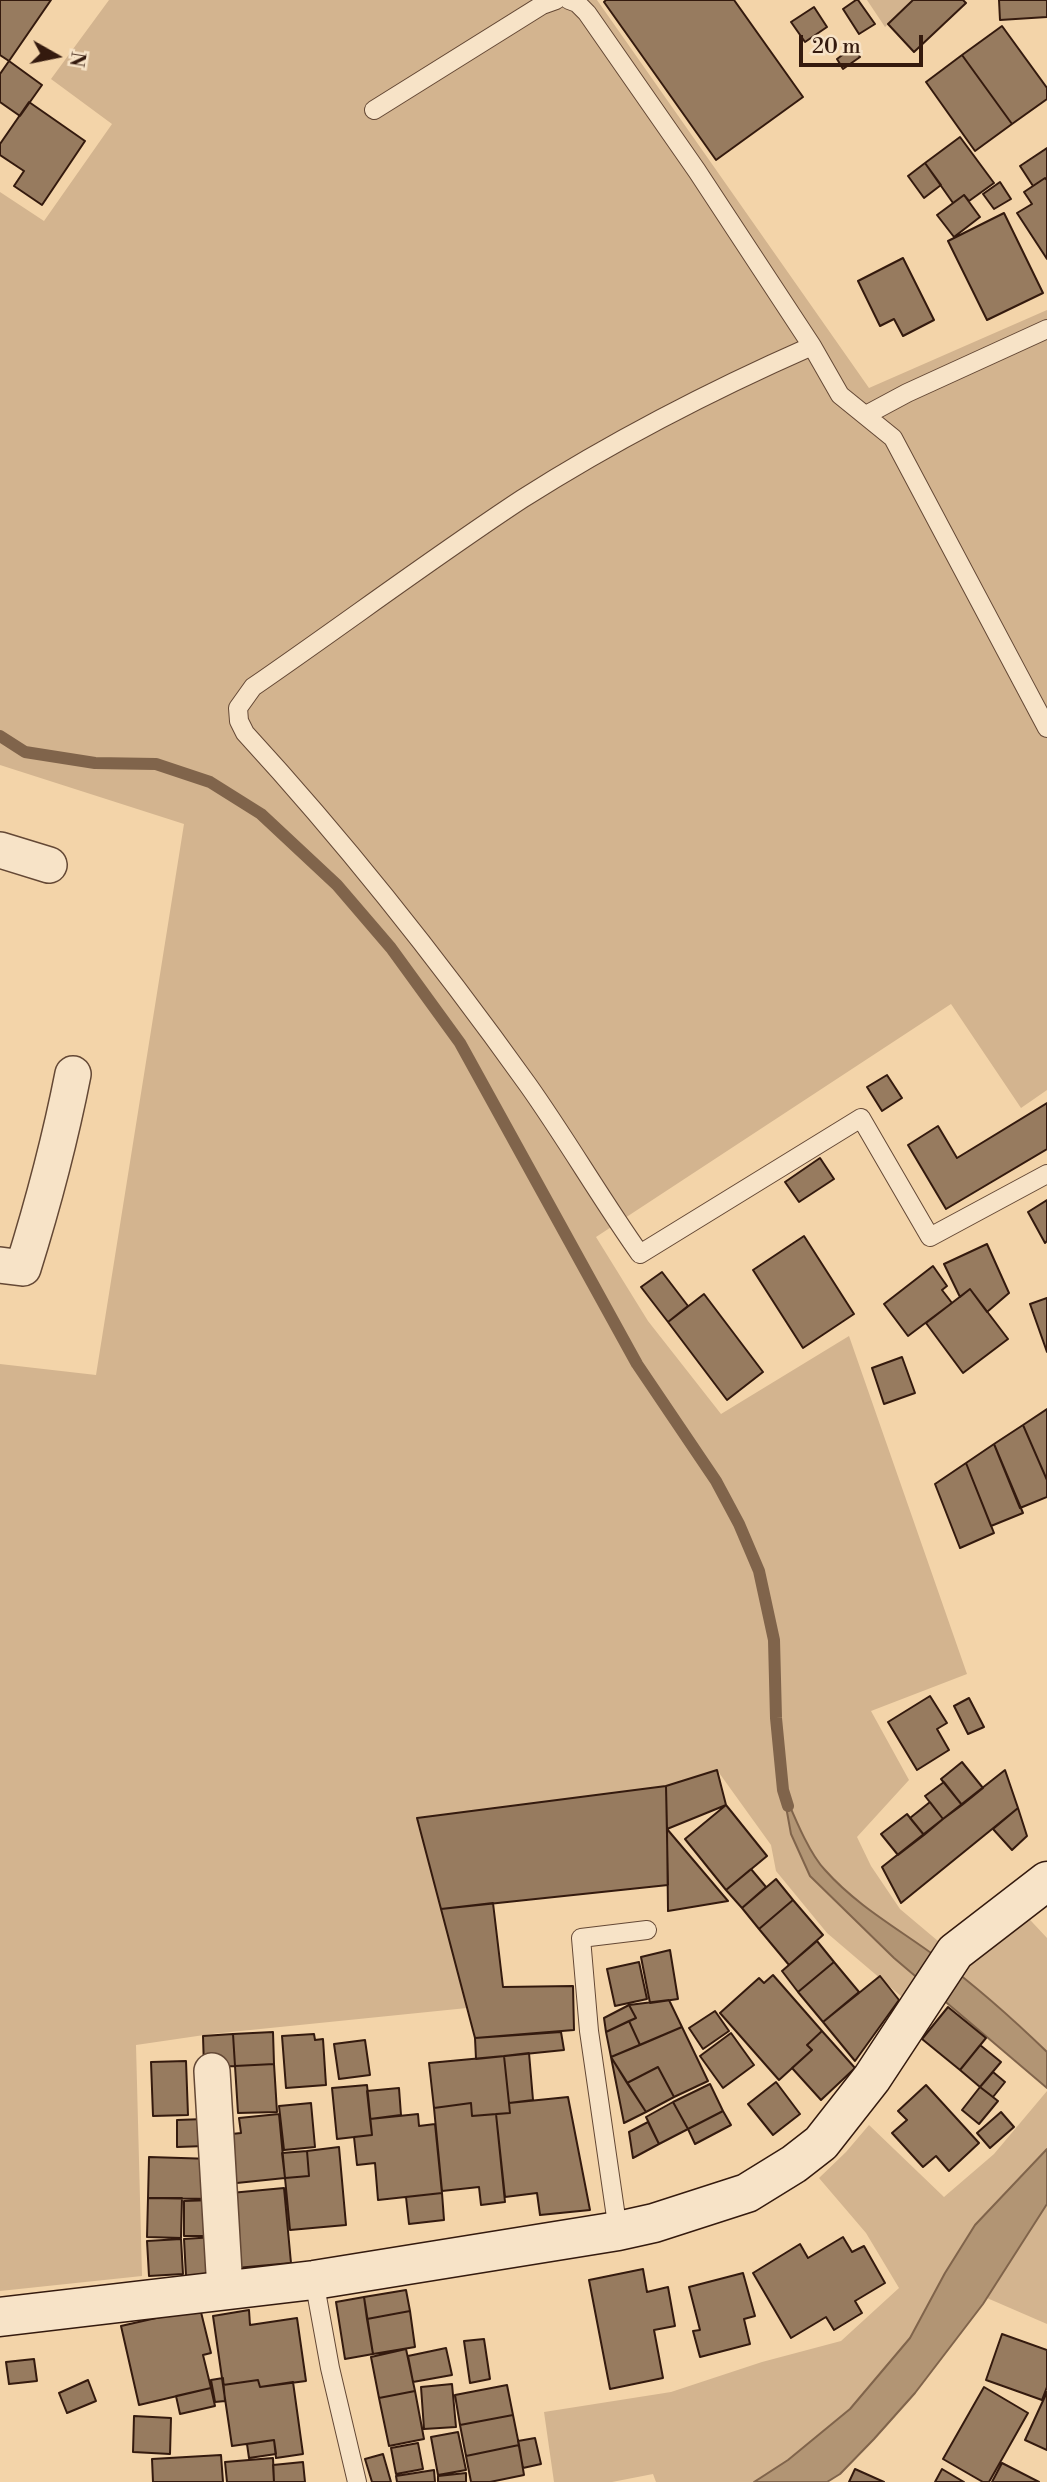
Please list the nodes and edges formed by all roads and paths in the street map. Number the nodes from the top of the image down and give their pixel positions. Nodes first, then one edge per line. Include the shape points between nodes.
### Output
1 (556, 0) edge
2 (569, 0) edge
3 (374, 110) dead end
4 (1047, 329) edge
5 (812, 346) junction
6 (866, 415) junction
7 (1047, 728) edge
8 (0, 850) edge
9 (49, 865) dead end
10 (73, 1074) dead end
11 (1047, 1174) edge
12 (0, 1265) edge
13 (1047, 1881) edge
14 (647, 1930) dead end
15 (212, 2071) dead end
16 (618, 2231) junction
17 (314, 2280) junction
18 (225, 2290) junction
19 (0, 2317) edge
20 (357, 2482) edge

1 - 3 lane
2 - 5 lane via 587,13
4 - 6 lane
5 - 6 lane via 840,395
5 - 11 lane via 659,418 524,499 253,687 238,708 239,721 397,909 530,1087 639,1254 861,1118 930,1237
6 - 7 lane via 893,438
8 - 9 street
10 - 12 street via 43,1207 23,1268
13 - 16 street via 955,1952 845,2115 821,2143 747,2193
14 - 16 lane via 581,1938 589,2031
15 - 18 street
16 - 17 street
17 - 18 street
17 - 20 lane
18 - 19 street

